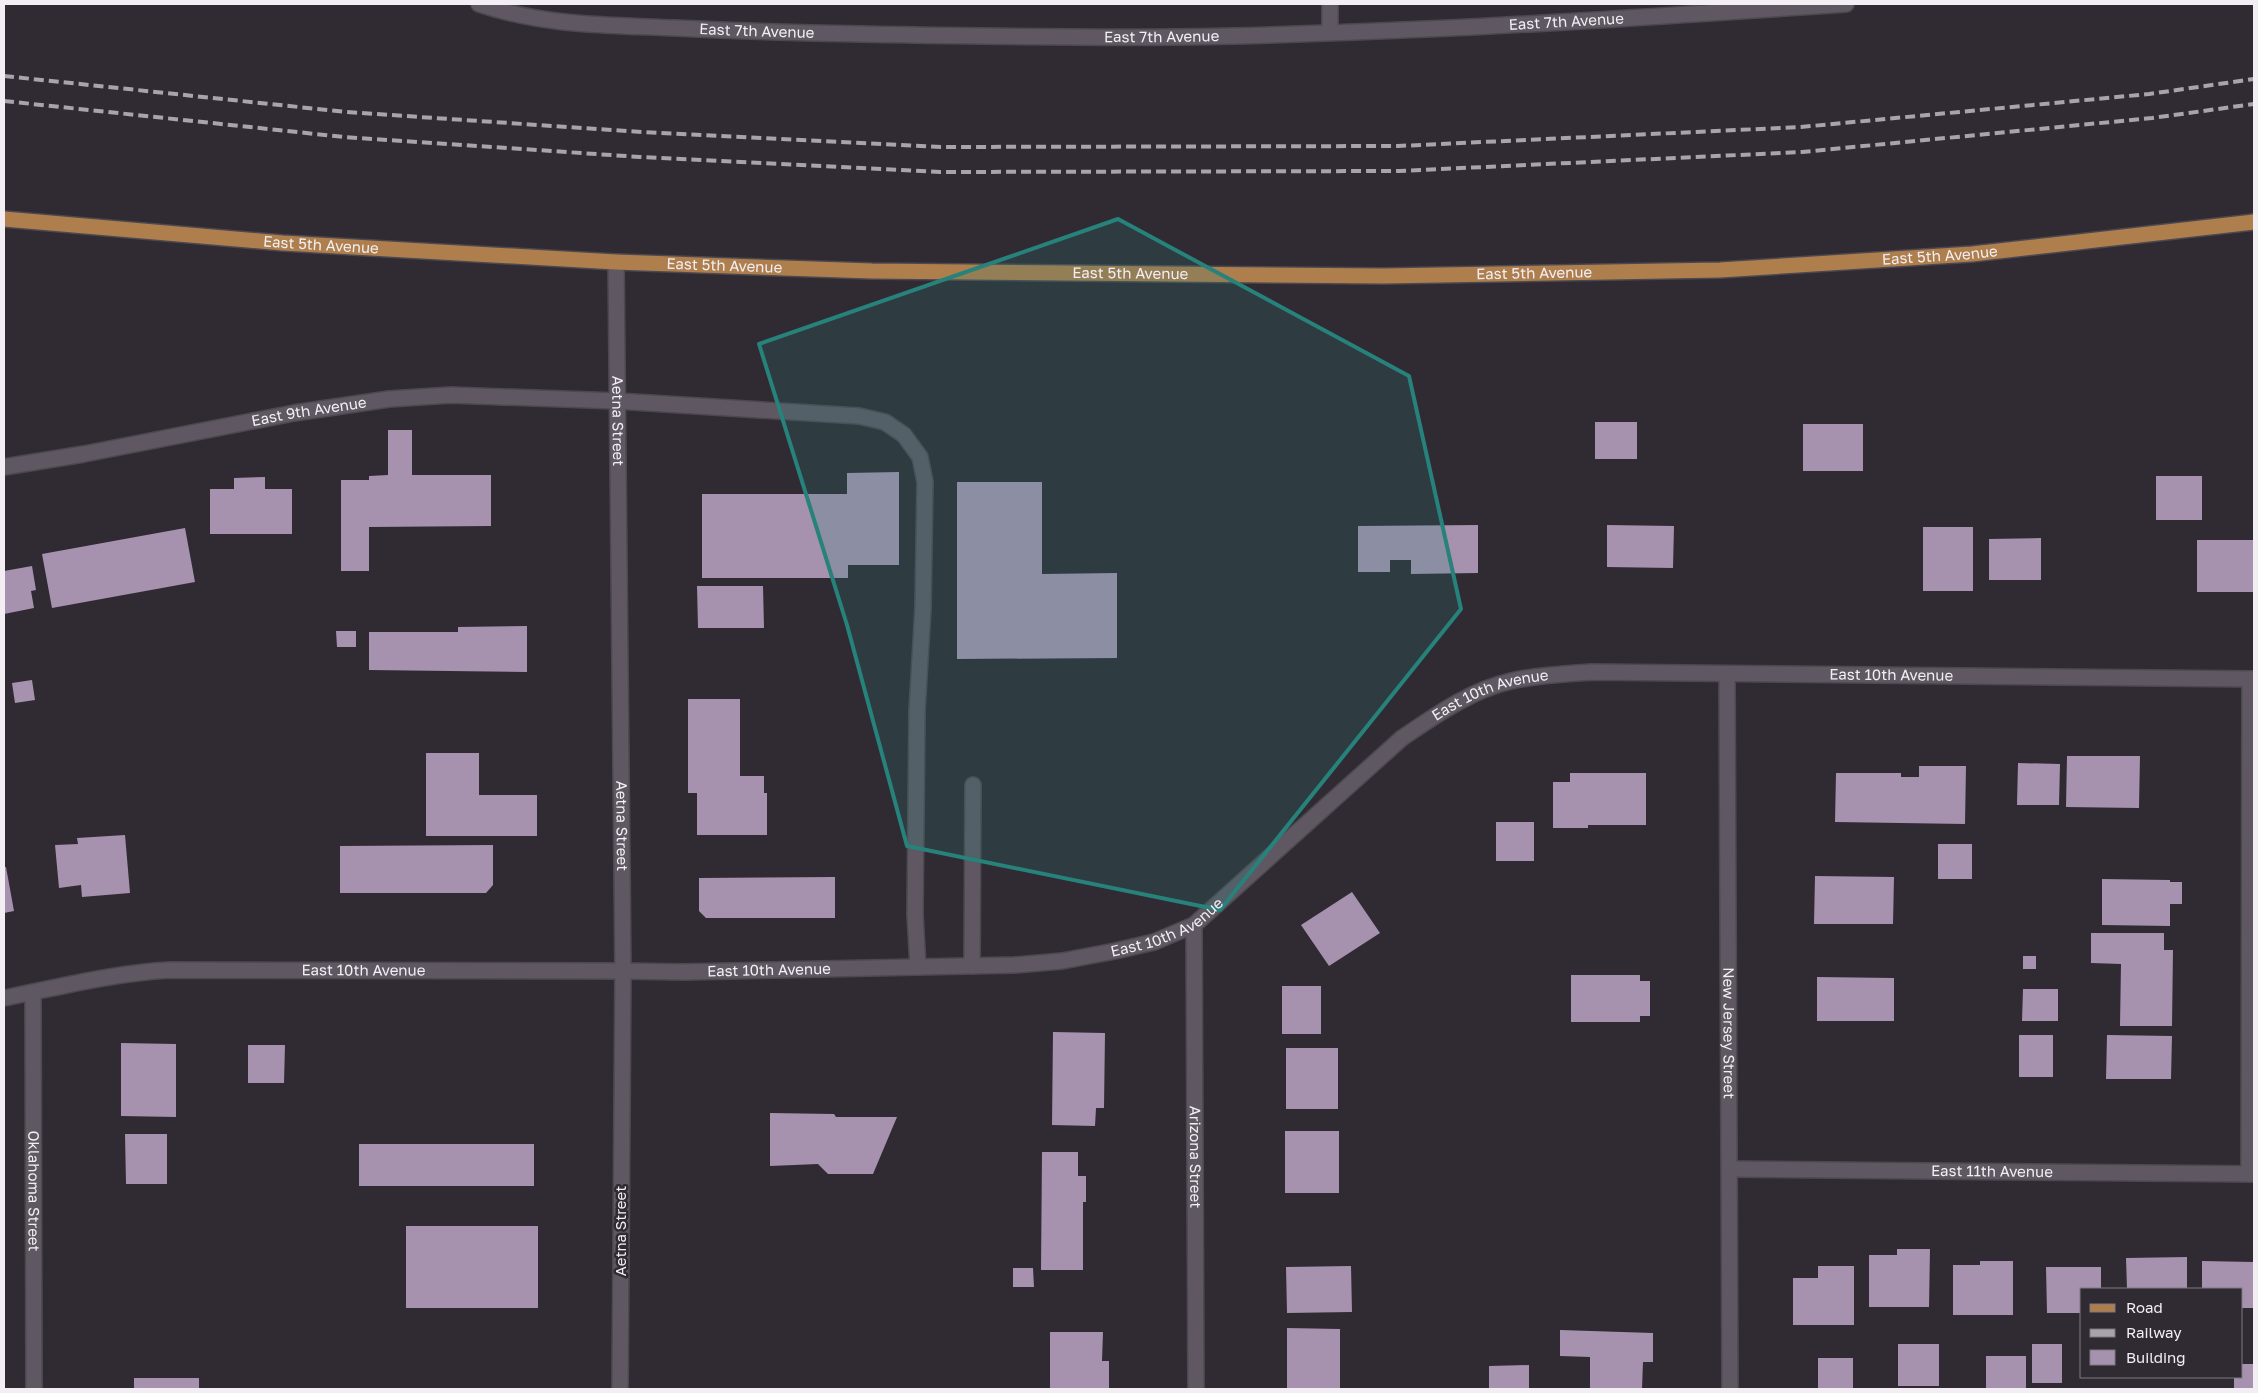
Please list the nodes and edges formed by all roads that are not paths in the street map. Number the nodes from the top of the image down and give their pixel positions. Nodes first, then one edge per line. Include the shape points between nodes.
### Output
1 (479, 4) edge
2 (1330, 4) edge
3 (1846, 4) edge
4 (1330, 32) junction
5 (4, 219) edge
6 (2254, 222) edge
7 (616, 262) junction
8 (617, 401) junction
9 (4, 467) edge
10 (1727, 675) junction
11 (2252, 679) edge
12 (973, 785) dead end
13 (1194, 925) junction
14 (972, 966) junction
15 (918, 967) junction
16 (623, 971) junction
17 (33, 992) junction
18 (4, 998) edge
19 (1730, 1169) junction
20 (2252, 1174) edge
21 (34, 1389) edge
22 (620, 1389) edge
23 (1196, 1389) edge
24 (1730, 1389) edge

1 - 4 street, East 7th Avenue via 548,22 818,34 1172,37
2 - 4 street
3 - 4 street, East 7th Avenue
5 - 7 main road, East 5th Avenue via 283,242
6 - 7 main road, East 5th Avenue via 1972,254 1720,270 1373,276 872,271
7 - 8 street, Aetna Street
8 - 9 street, East 9th Avenue via 451,395 388,399 294,413
8 - 15 street, East 9th Avenue via 859,416 885,422 904,435 920,457 925,482 917,711 915,914
8 - 16 street, Aetna Street
10 - 11 street, East 10th Avenue
10 - 13 street, East 10th Avenue via 1591,672 1550,675 1510,681 1473,695 1402,738
10 - 19 street, New Jersey Street
11 - 20 street
12 - 14 street
13 - 14 street, East 10th Avenue via 1154,942 1062,961
13 - 23 street, Arizona Street
14 - 15 street, East 10th Avenue
15 - 16 street, East 10th Avenue
16 - 17 street, East 10th Avenue via 170,970 135,973
16 - 22 street, Aetna Street
17 - 18 street, East 10th Avenue
17 - 21 street, Oklahoma Street
19 - 20 street, East 11th Avenue
19 - 24 street, New Jersey Street

